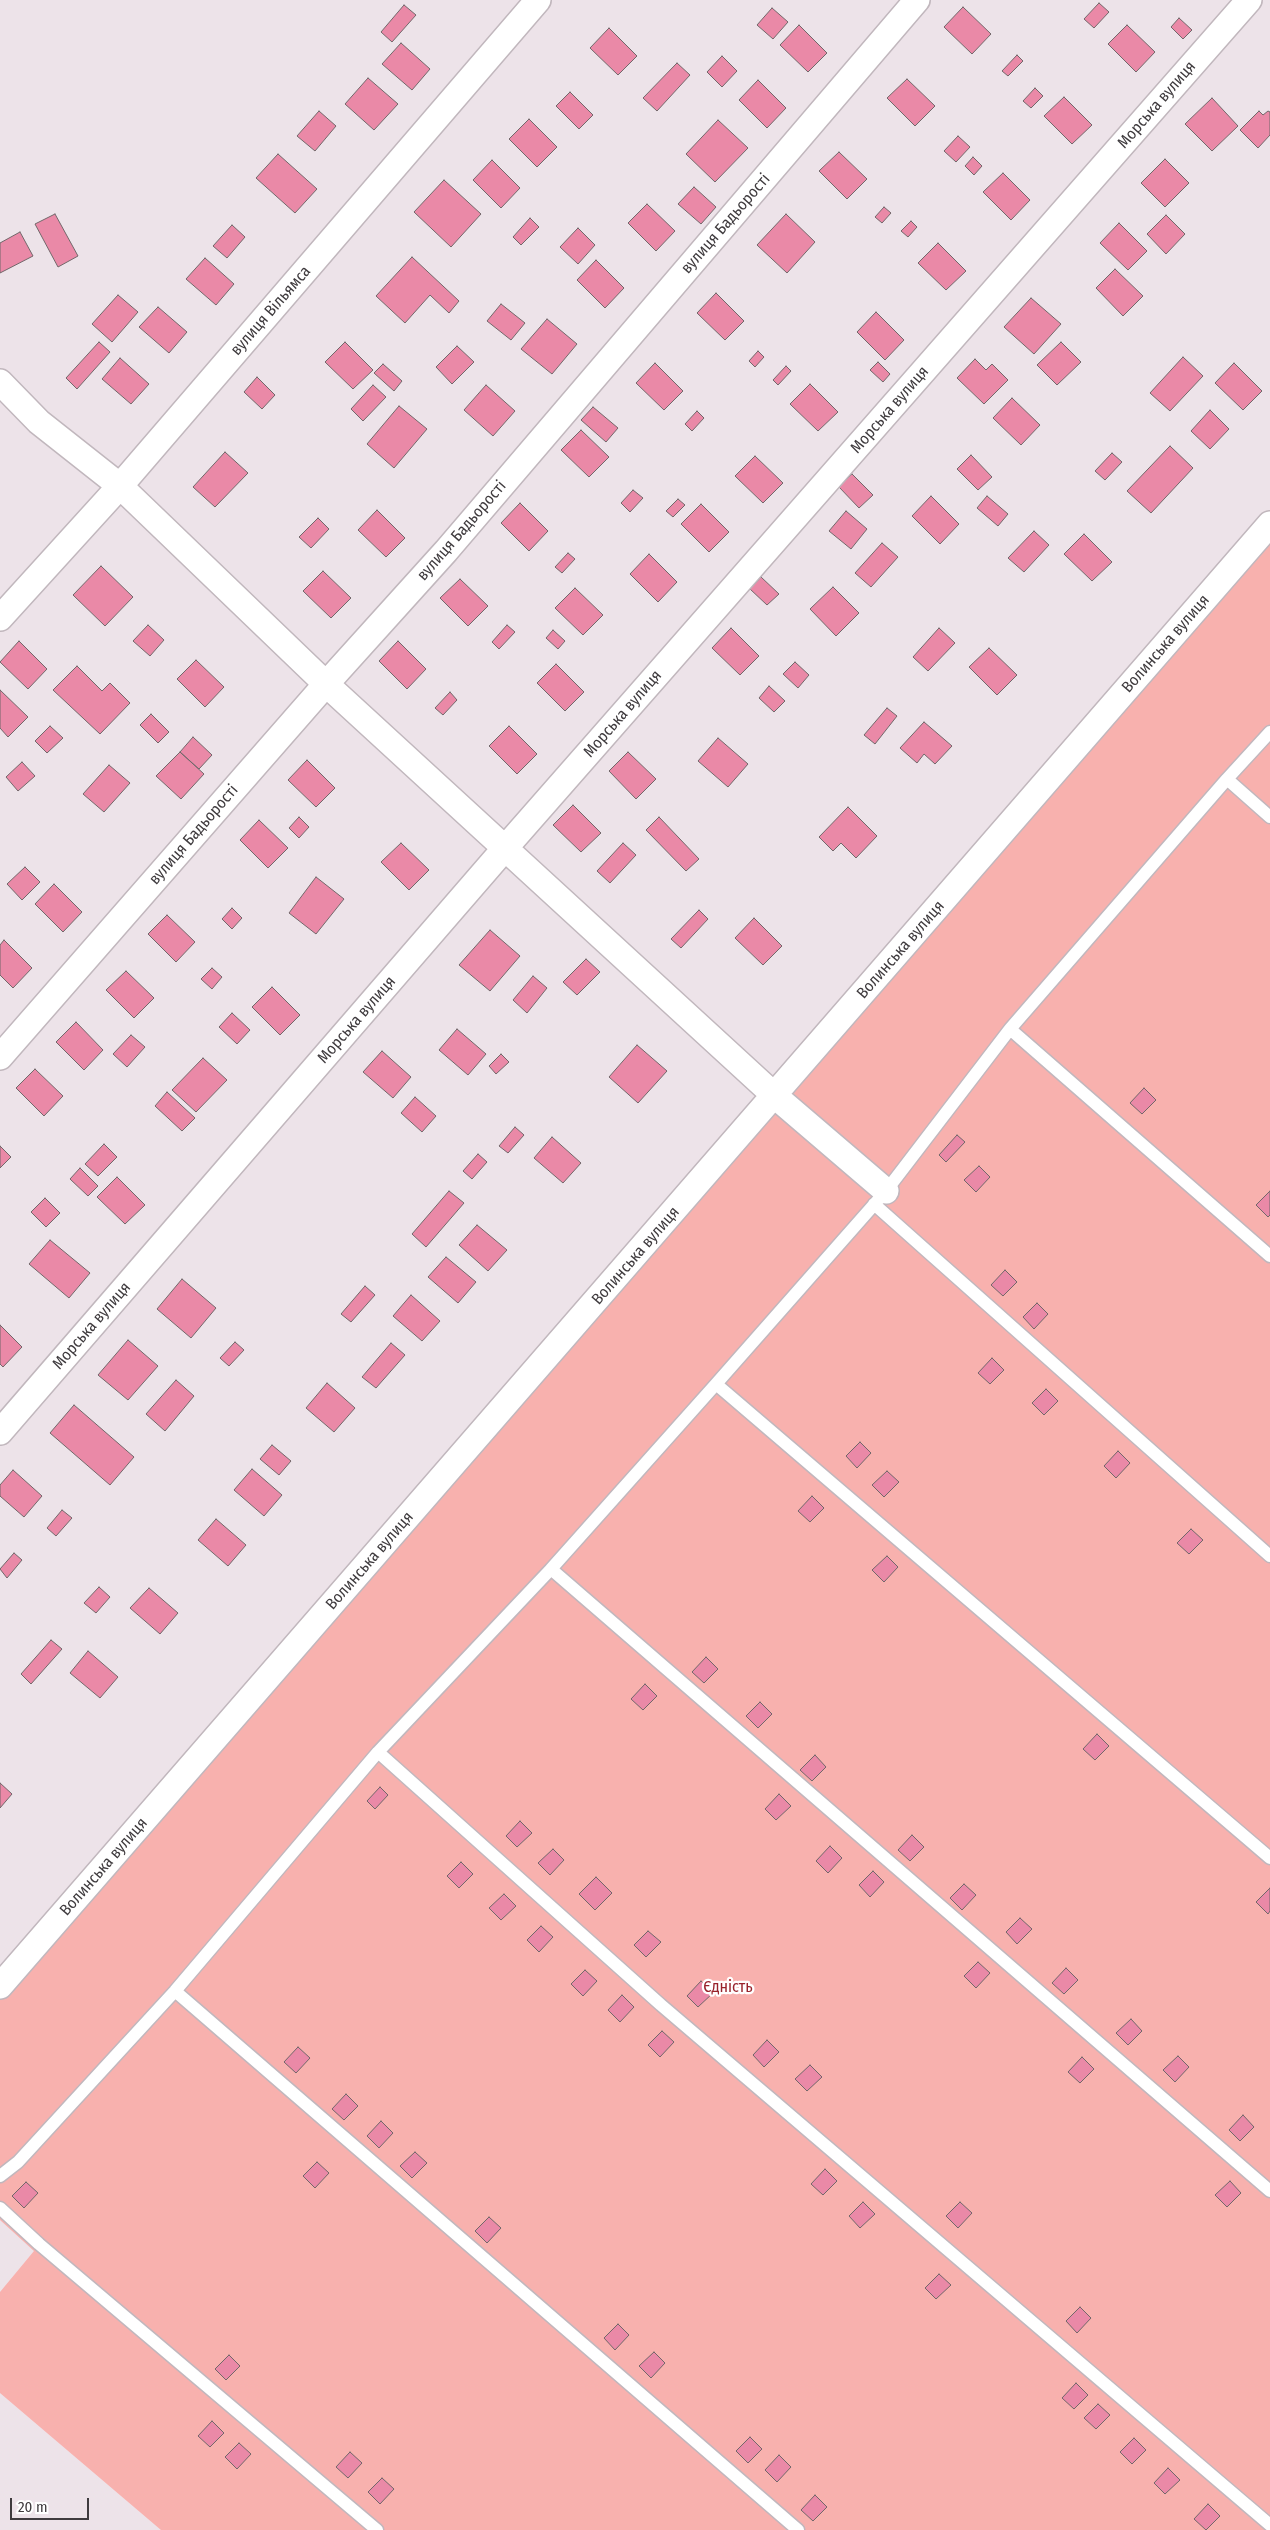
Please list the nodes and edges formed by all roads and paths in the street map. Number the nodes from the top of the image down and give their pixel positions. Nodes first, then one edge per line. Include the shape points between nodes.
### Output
1 (538, 0) edge
2 (917, 0) edge
3 (1249, 0) edge
4 (0, 382) edge
5 (120, 486) junction
6 (1270, 524) edge
7 (0, 618) edge
8 (326, 684) junction
9 (1270, 732) edge
10 (1227, 779) junction
11 (1270, 818) edge
12 (506, 847) junction
13 (1010, 1029) junction
14 (0, 1057) edge
15 (775, 1096) junction
16 (880, 1198) junction
17 (1270, 1256) edge
18 (716, 1384) junction
19 (0, 1432) edge
20 (1270, 1556) edge
21 (551, 1569) junction
22 (378, 1752) junction
23 (1270, 1858) edge
24 (0, 1986) edge
25 (174, 1991) junction
26 (0, 2176) edge
27 (1270, 2191) edge
28 (0, 2208) edge
29 (1270, 2526) edge
30 (377, 2530) edge
31 (798, 2530) edge

1 - 5 street, вулиця Вільямса
2 - 8 street, вулиця Бадьорості via 452,543
3 - 12 street, Морська вулиця
4 - 5 street via 39,422
5 - 7 street, вулиця Вільямса
5 - 8 street
6 - 15 street, Волинська вулиця
8 - 12 street
8 - 14 street, вулиця Бадьорості
9 - 10 lane
10 - 11 lane
10 - 13 lane
12 - 15 street
12 - 19 street, Морська вулиця
13 - 16 lane
13 - 17 lane
15 - 16 street
15 - 24 street, Волинська вулиця
16 - 18 lane
16 - 20 lane
18 - 21 lane
18 - 23 lane
21 - 22 lane
21 - 27 lane
22 - 25 lane
22 - 29 lane via 661,2005
25 - 26 lane via 18,2162
25 - 31 lane
28 - 30 lane

